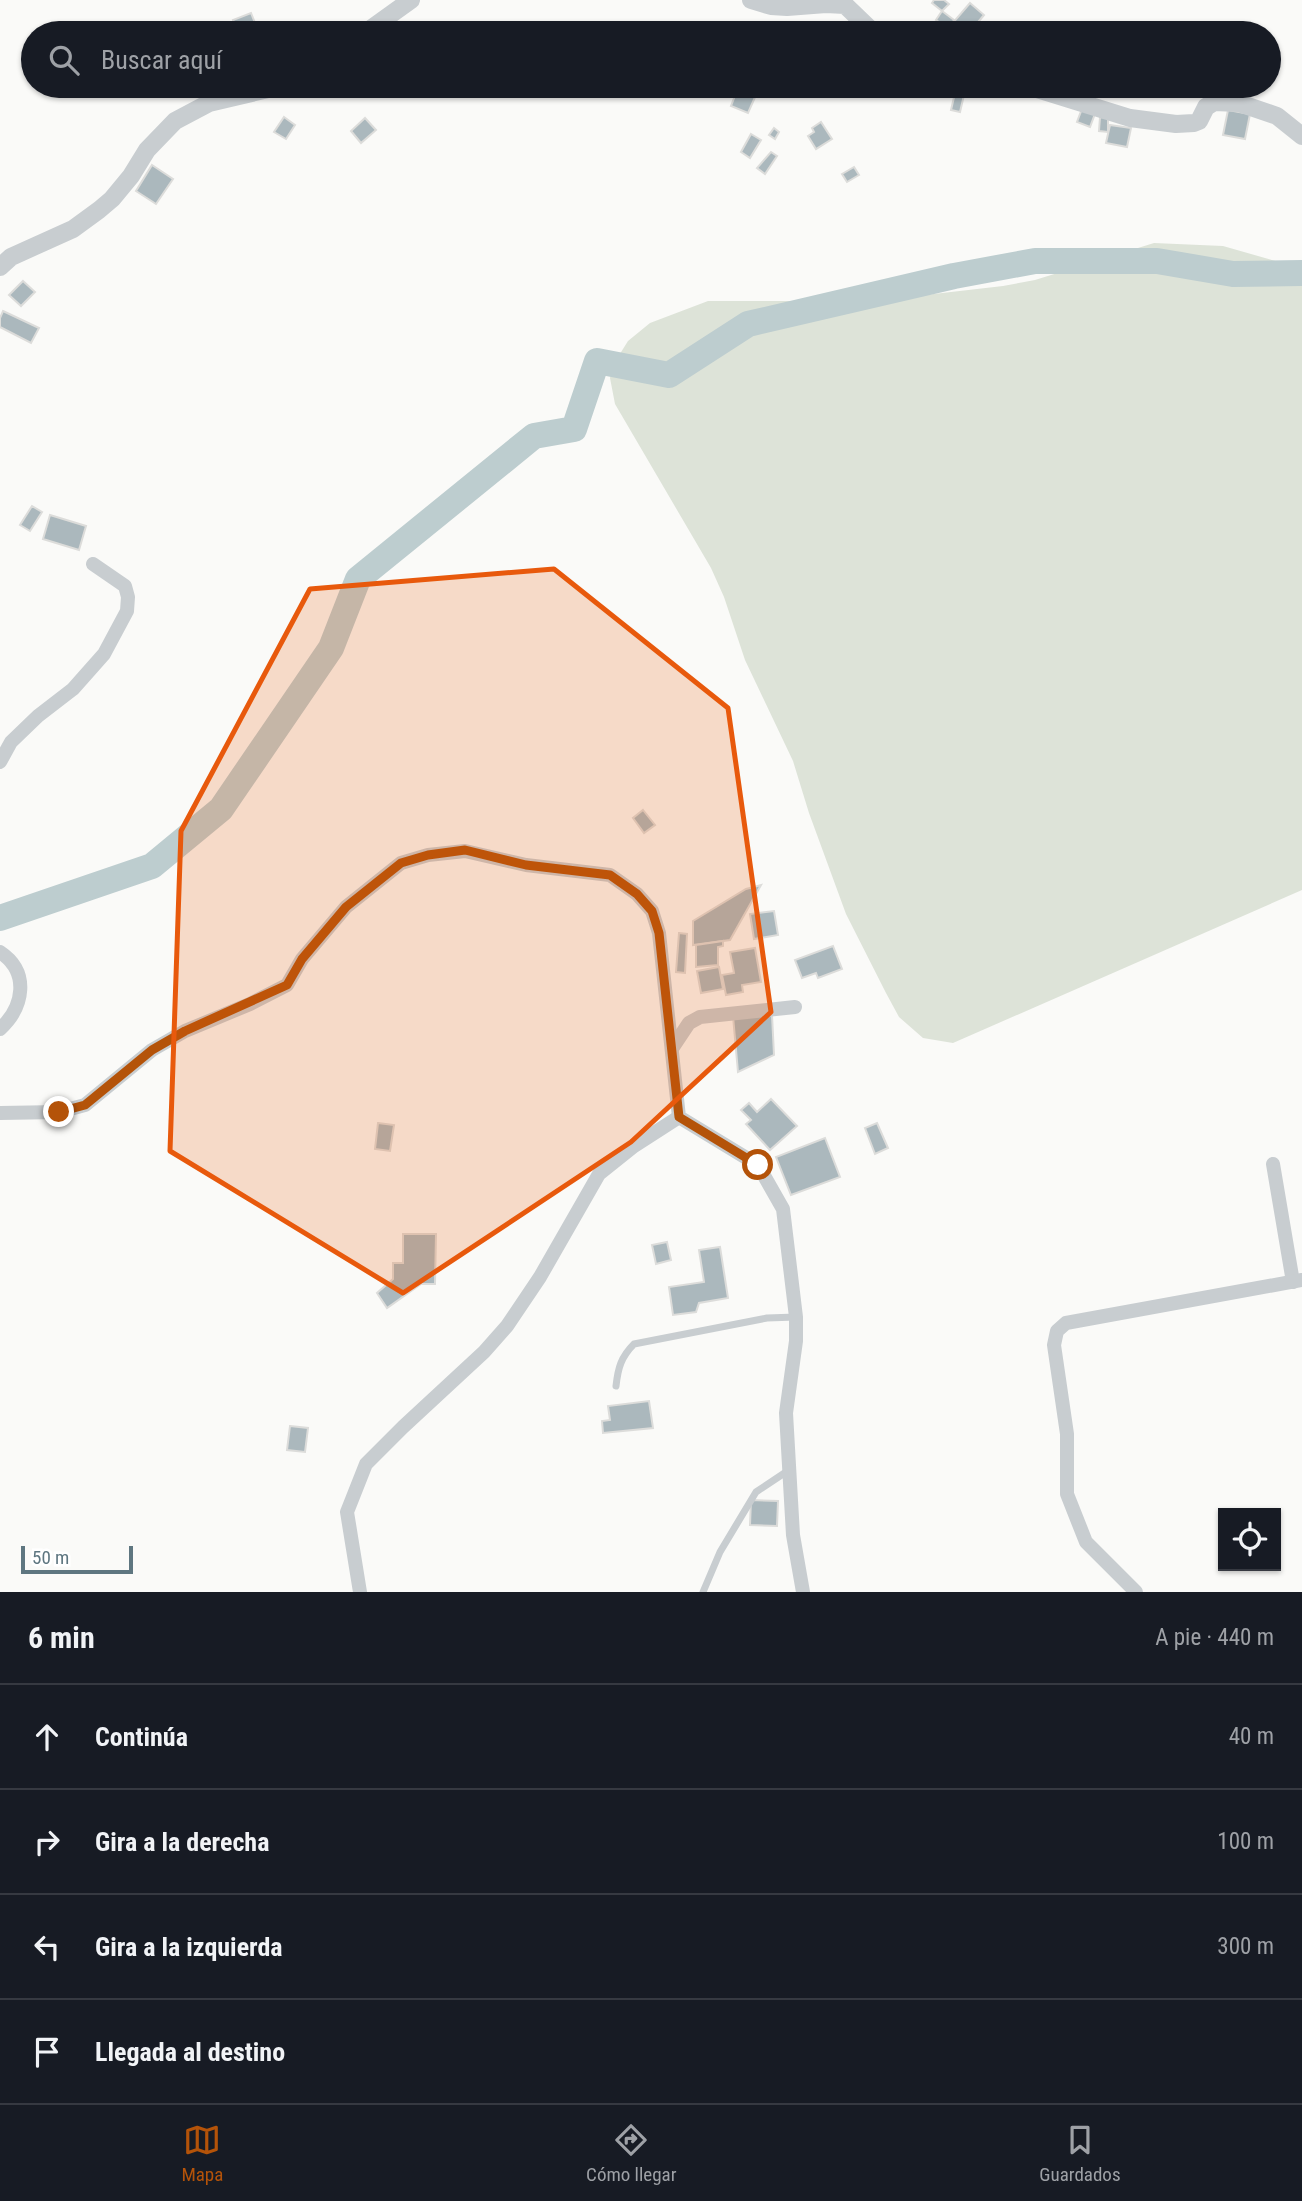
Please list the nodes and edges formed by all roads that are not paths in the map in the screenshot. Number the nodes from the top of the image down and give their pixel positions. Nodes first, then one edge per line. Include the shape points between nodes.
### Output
1 (411, 0) edge
2 (751, 0) edge
3 (382, 21) edge
4 (862, 21) edge
5 (230, 98) edge
6 (1066, 98) edge
7 (1302, 136) edge
8 (0, 267) edge
9 (93, 564) dead end
10 (0, 762) edge
11 (0, 952) edge
12 (795, 1007) dead end
13 (0, 1029) edge
14 (673, 1046) junction
15 (0, 1113) edge
16 (679, 1117) junction
17 (1273, 1164) dead end
18 (1298, 1281) edge
19 (796, 1317) junction
20 (617, 1386) dead end
21 (789, 1469) junction
22 (360, 1592) edge
23 (703, 1592) edge
24 (803, 1592) edge
25 (1136, 1592) edge

1 - 3 street
2 - 4 street via 779,6 845,5
5 - 8 street via 209,103 175,121 99,211
6 - 7 street via 1130,118 1176,124 1199,121 1214,102 1239,103 1277,116
9 - 10 street via 125,586 127,611 104,654 74,690 11,742
11 - 13 street via 18,970 20,986 19,1003
12 - 14 street via 700,1017 689,1023
14 - 15 street via 659,933 652,911 637,894 610,875 526,865 465,850 401,863 346,907 302,959 287,985 152,1050 85,1105 59,1112
14 - 16 street
16 - 19 street via 758,1165 783,1209
16 - 22 street via 599,1174 507,1326 366,1464 347,1512
17 - 18 street
18 - 25 street via 1066,1323 1058,1331 1054,1345 1067,1434 1067,1494 1086,1542
19 - 20 lane via 767,1318 634,1344 619,1365
19 - 21 street via 786,1413
21 - 23 lane via 756,1492 720,1552
21 - 24 street

